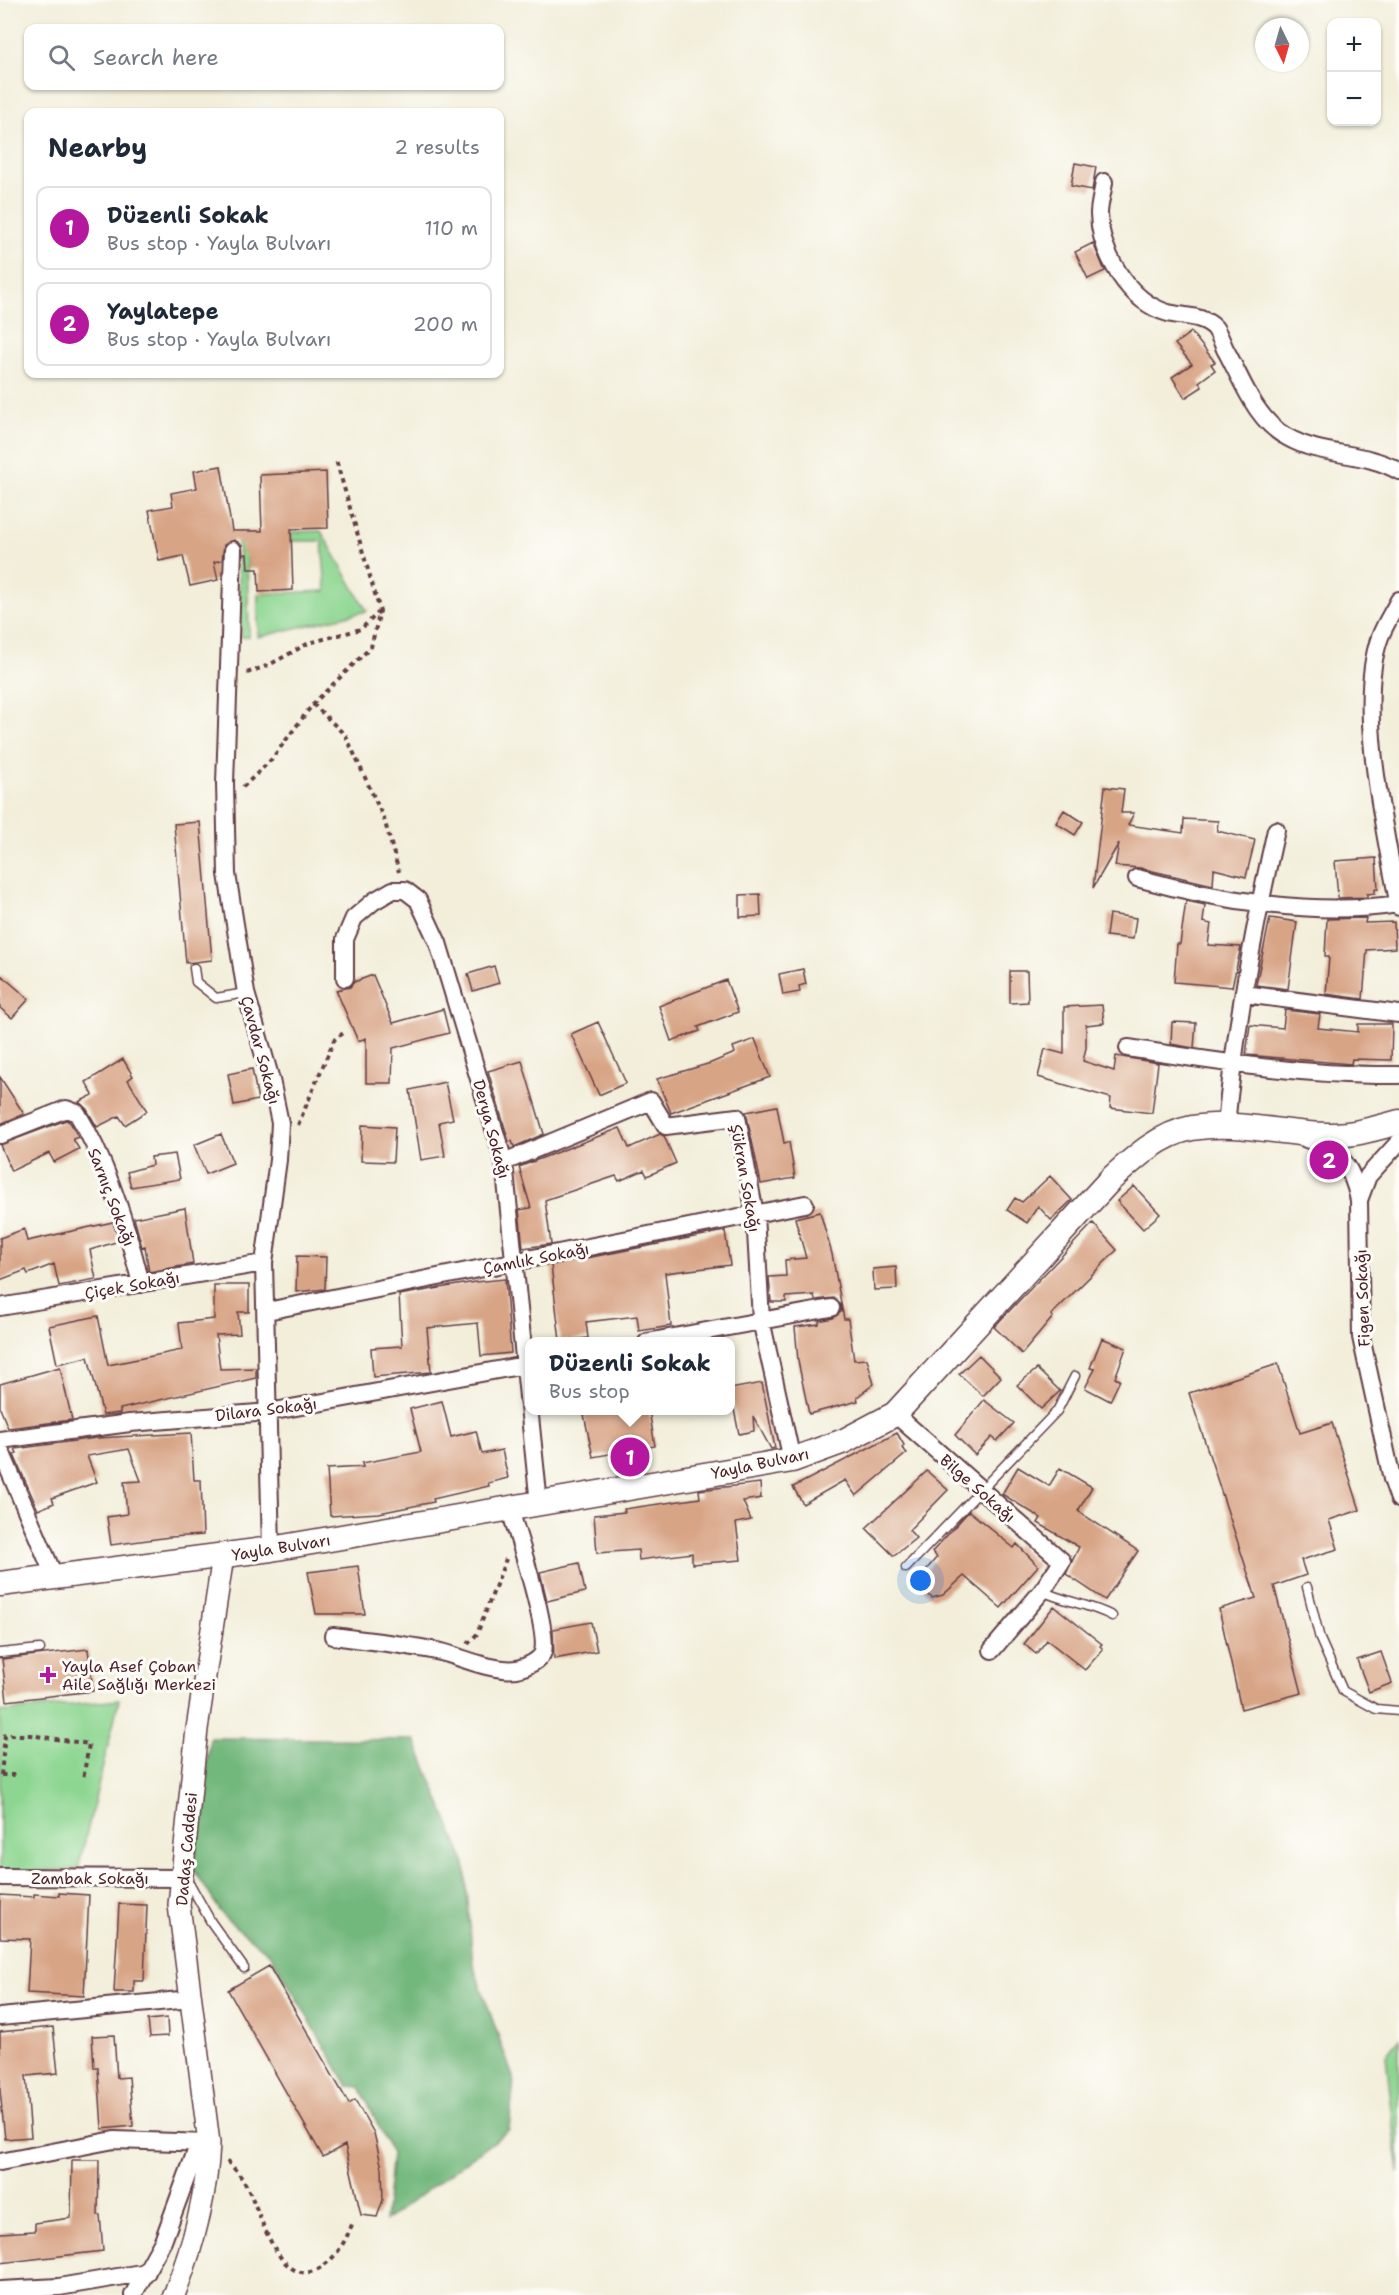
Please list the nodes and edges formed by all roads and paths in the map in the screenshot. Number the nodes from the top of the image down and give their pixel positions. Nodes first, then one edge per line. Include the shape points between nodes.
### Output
1 (1104, 182) dead end
2 (336, 460) dead end
3 (1399, 471) edge
4 (233, 550) dead end
5 (1399, 600) edge
6 (380, 611) junction
7 (228, 680) junction
8 (313, 704) junction
9 (226, 804) junction
10 (1276, 830) dead end
11 (1137, 878) dead end
12 (405, 890) junction
13 (1260, 902) junction
14 (1399, 905) edge
15 (194, 968) dead end
16 (345, 978) dead end
17 (246, 993) junction
18 (1244, 994) junction
19 (1399, 1014) edge
20 (346, 1031) dead end
21 (1128, 1048) dead end
22 (1232, 1064) junction
23 (1399, 1075) edge
24 (1399, 1122) edge
25 (1226, 1126) junction
26 (297, 1127) dead end
27 (1283, 1131) junction
28 (0, 1136) edge
29 (1399, 1142) edge
30 (504, 1162) junction
31 (1359, 1200) junction
32 (805, 1204) dead end
33 (755, 1214) junction
34 (515, 1262) junction
35 (264, 1263) junction
36 (141, 1284) junction
37 (0, 1307) edge
38 (831, 1308) dead end
39 (267, 1311) junction
40 (761, 1320) junction
41 (669, 1337) edge
42 (525, 1356) edge
43 (525, 1365) edge
44 (1075, 1376) dead end
45 (269, 1412) junction
46 (895, 1414) junction
47 (531, 1415) edge
48 (0, 1440) edge
49 (0, 1449) edge
50 (792, 1460) junction
51 (980, 1490) junction
52 (1399, 1499) edge
53 (539, 1504) junction
54 (510, 1509) junction
55 (517, 1534) junction
56 (270, 1549) junction
57 (223, 1556) junction
58 (906, 1569) dead end
59 (55, 1578) junction
60 (0, 1584) edge
61 (1307, 1587) dead end
62 (1042, 1591) junction
63 (1112, 1616) dead end
64 (333, 1635) dead end
65 (40, 1648) dead end
66 (992, 1650) dead end
67 (0, 1653) edge
68 (458, 1657) junction
69 (1399, 1711) edge
70 (1, 1775) edge
71 (18, 1775) dead end
72 (83, 1779) dead end
73 (0, 1877) edge
74 (181, 1878) junction
75 (244, 1968) dead end
76 (191, 1999) junction
77 (0, 2017) edge
78 (204, 2143) junction
79 (0, 2162) edge
80 (353, 2222) dead end
81 (147, 2271) junction
82 (0, 2290) edge
83 (133, 2295) edge
84 (174, 2295) edge

1 - 3 street via 1099,214 1119,276 1145,300 1167,313 1195,316 1214,327 1261,416 1285,436 1319,452 1356,455
2 - 6 path
4 - 7 street, Çavdar Sokağı
5 - 14 street via 1380,638 1370,699 1376,773
6 - 7 path via 360,629 309,644
6 - 8 path via 370,647
7 - 9 street, Çavdar Sokağı
8 - 9 path via 271,760
8 - 12 path via 346,736 384,819
9 - 17 street, Çavdar Sokağı via 227,874
10 - 13 street
11 - 13 street via 1186,891
12 - 16 street via 393,891 374,901 354,918 345,939
12 - 30 street, Derya Sokağı via 418,900 438,943
13 - 14 street via 1345,909
13 - 18 street
15 - 17 lane via 196,982 216,998
17 - 35 street, Çavdar Sokağı via 280,1123
18 - 19 street
18 - 22 street
20 - 26 path via 334,1040
21 - 22 street
22 - 23 street
22 - 25 street
24 - 27 main road, Yayla Bulvarı via 1368,1131 1331,1135
25 - 27 main road, Yayla Bulvarı
25 - 46 main road, Yayla Bulvarı via 1191,1128 1135,1156
27 - 31 street via 1335,1152 1355,1177
28 - 36 street, Sarnıç Sokağı via 66,1109 76,1113 105,1171 132,1245
29 - 31 street via 1368,1176
30 - 33 street, Şükran Sokağı via 651,1101 666,1126 737,1117
30 - 34 street, Derya Sokağı
31 - 52 street, Figen Sokağı via 1360,1337
32 - 33 street, Çamlık Sokağı
33 - 34 street, Çamlık Sokağı
33 - 40 street, Şükran Sokağı
34 - 39 street, Çamlık Sokağı
34 - 42 street, Derya Sokağı
35 - 36 street, Çiçek Sokağı
35 - 39 street, Çavdar Sokağı
36 - 37 street, Çiçek Sokağı
38 - 40 street
39 - 45 street, Çavdar Sokağı
40 - 41 street
40 - 50 street, Şükran Sokağı
43 - 45 street, Dilara Sokağı
44 - 51 lane via 1057,1411
45 - 48 street, Dilara Sokağı via 130,1423
45 - 56 street, Çavdar Sokağı
46 - 50 main road, Yayla Bulvarı via 843,1441
46 - 51 street, Bilge Sokağı
47 - 53 street, Derya Sokağı
49 - 59 street
50 - 53 main road, Yayla Bulvarı
51 - 58 lane
51 - 62 street, Bilge Sokağı via 1062,1562
53 - 54 main road, Yayla Bulvarı
54 - 55 street
54 - 56 main road, Yayla Bulvarı
55 - 68 path via 477,1634
55 - 68 street via 535,1597 544,1642 542,1654 516,1669
56 - 57 main road, Yayla Bulvarı
57 - 59 main road, Yayla Bulvarı
57 - 74 street, Dadaş Caddesi via 211,1620
59 - 60 main road, Yayla Bulvarı
61 - 69 lane via 1320,1639 1343,1691 1376,1709
62 - 63 lane
62 - 66 street
64 - 68 street
65 - 67 lane
70 - 71 path
70 - 72 path via 5,1735 30,1736 89,1744
73 - 74 street, Zambak Sokağı
74 - 75 lane via 191,1886
74 - 76 street, Dadaş Caddesi via 179,1905
76 - 77 street
76 - 78 street, Dadaş Caddesi
78 - 79 street via 114,2140
78 - 80 path via 239,2174 286,2266 313,2271 329,2262 340,2250
78 - 81 street, Dadaş Caddesi
78 - 84 street via 208,2166 201,2204
81 - 82 street via 59,2288
81 - 83 street, Dadaş Caddesi

